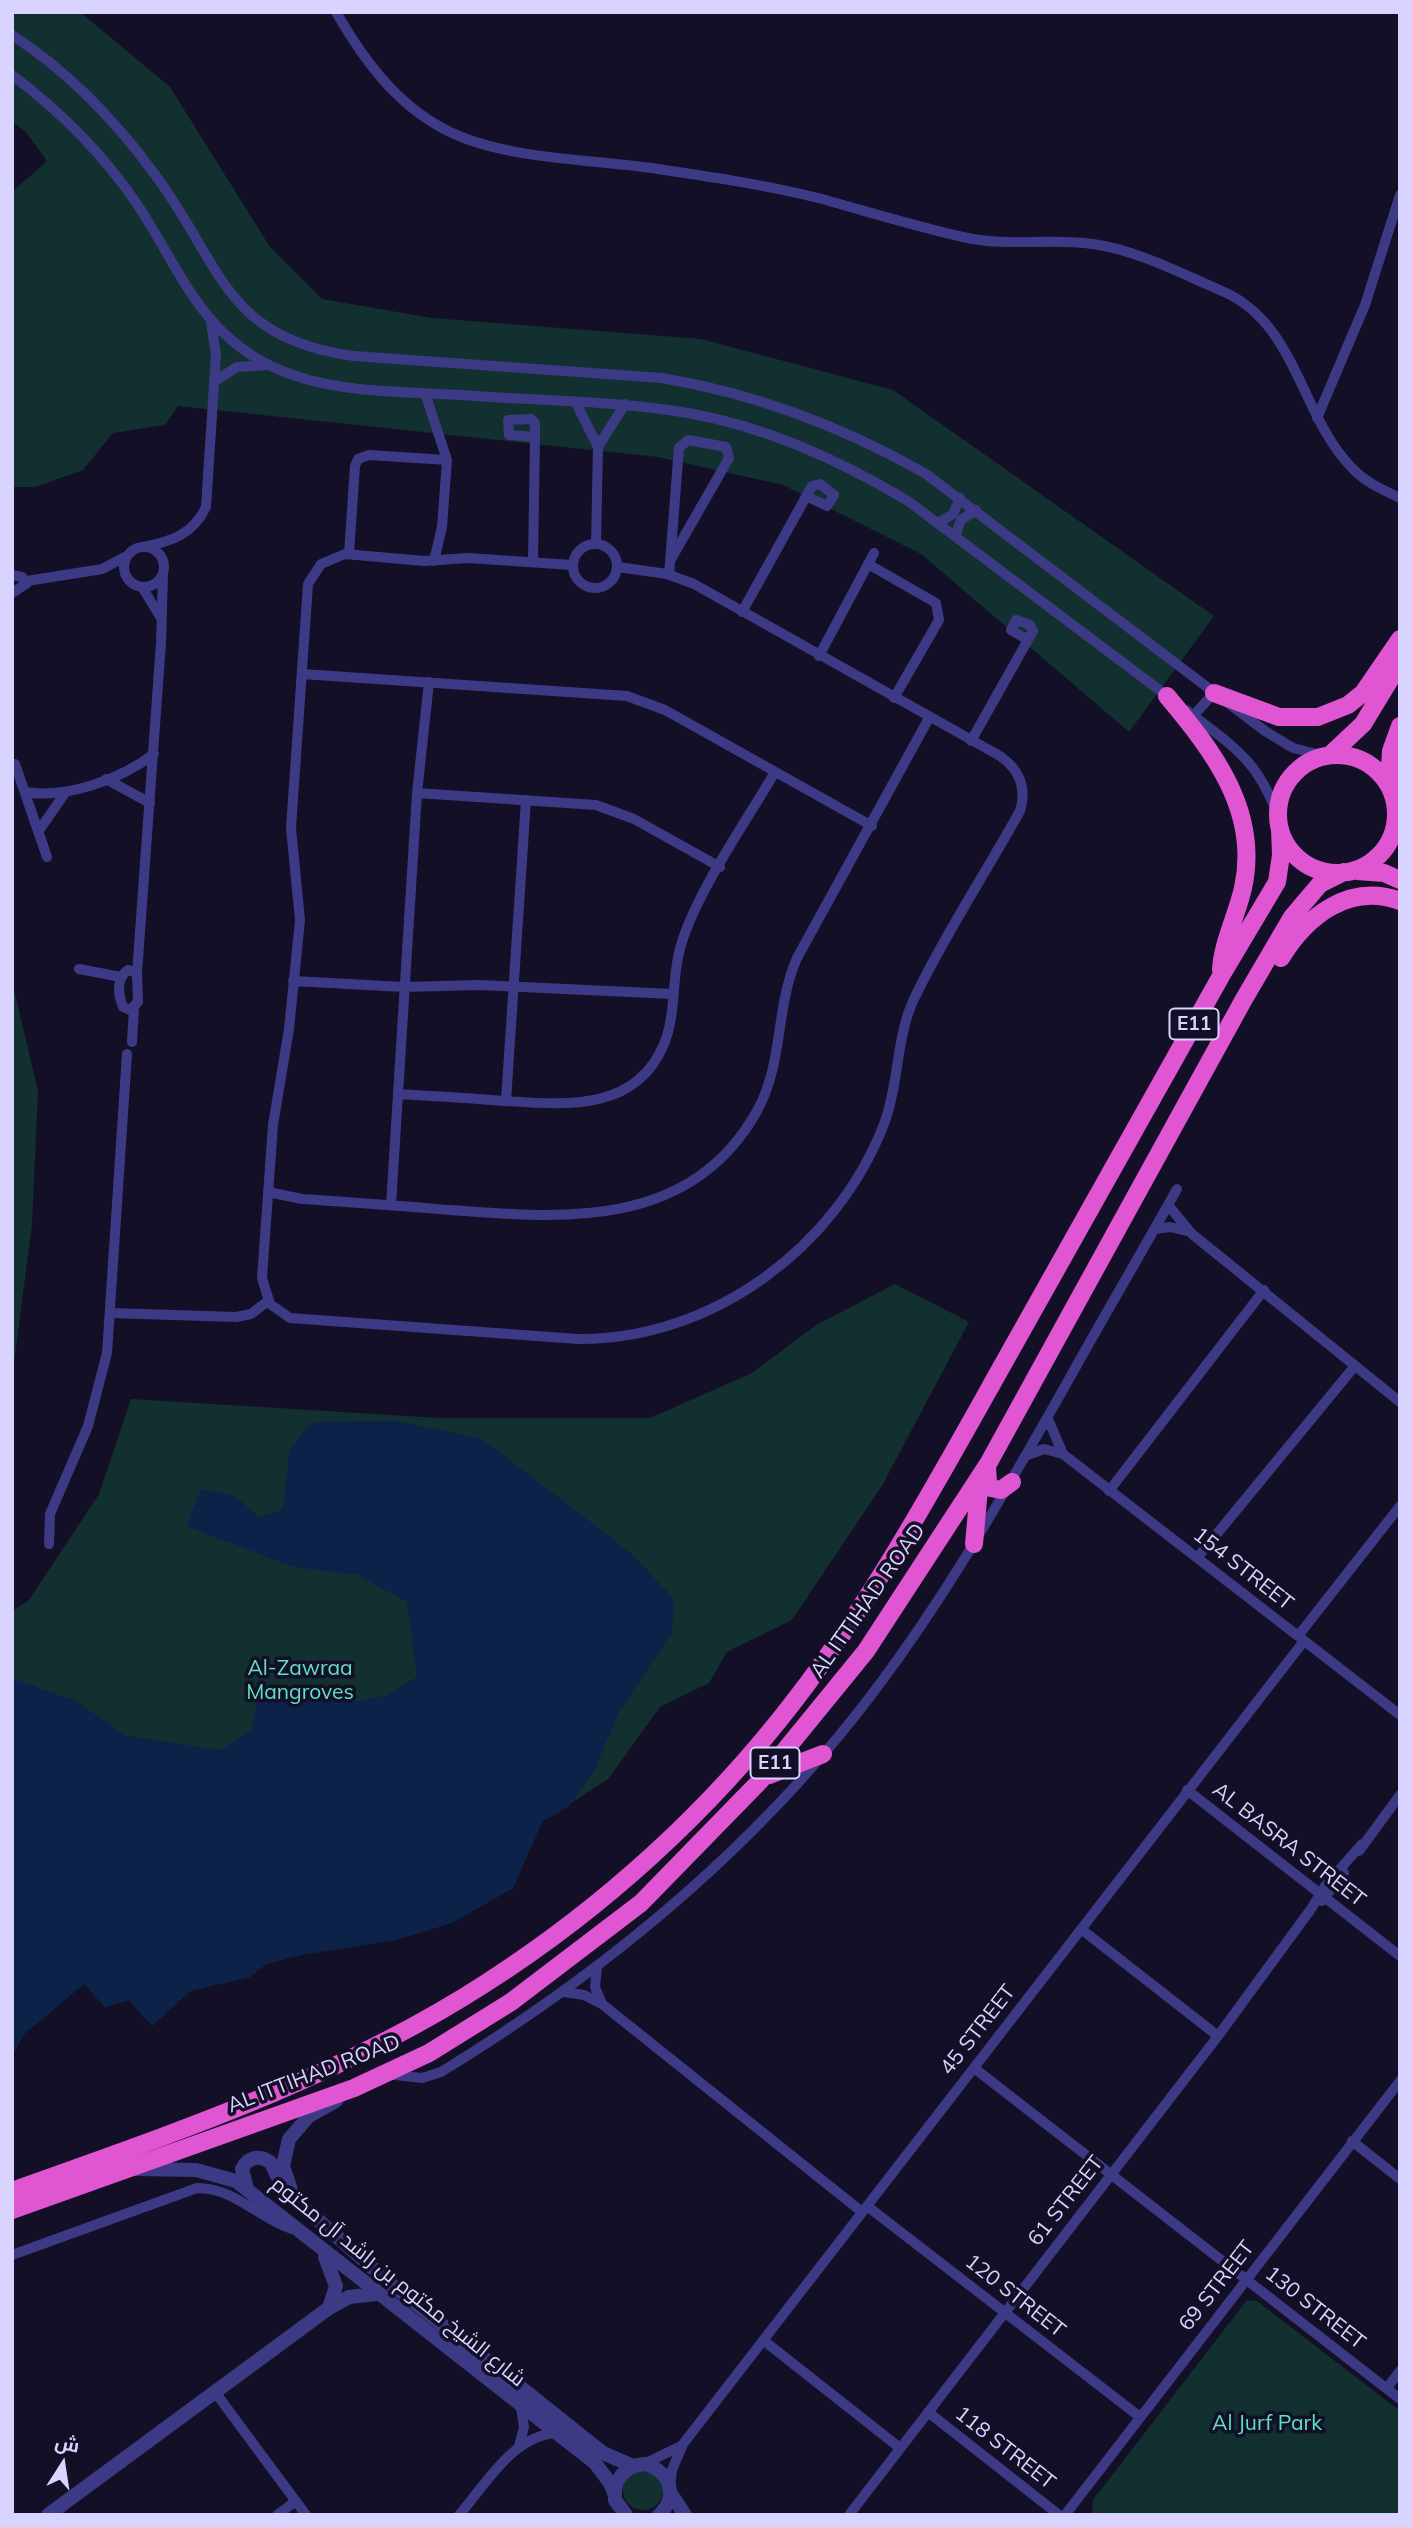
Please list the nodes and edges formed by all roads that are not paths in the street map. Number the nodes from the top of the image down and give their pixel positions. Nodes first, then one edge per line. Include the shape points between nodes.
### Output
1 (336, 12) edge
2 (12, 35) edge
3 (12, 75) edge
4 (1400, 195) edge
5 (211, 322) junction
6 (270, 366) junction
7 (215, 381) junction
8 (425, 393) junction
9 (576, 403) junction
10 (625, 404) junction
11 (1317, 418) junction
12 (535, 437) dead end
13 (598, 447) junction
14 (447, 460) junction
15 (806, 496) dead end
16 (960, 498) junction
17 (1400, 498) edge
18 (976, 510) junction
19 (938, 523) junction
20 (955, 536) junction
21 (177, 538) junction
22 (596, 543) junction
23 (142, 547) junction
24 (874, 553) dead end
25 (349, 554) junction
26 (127, 556) junction
27 (434, 561) junction
28 (670, 561) junction
29 (533, 562) junction
30 (868, 564) junction
31 (572, 565) junction
32 (618, 566) junction
33 (102, 569) junction
34 (164, 570) junction
35 (12, 575) edge
36 (669, 575) junction
37 (127, 577) junction
38 (27, 581) junction
39 (142, 587) junction
40 (12, 593) edge
41 (742, 612) junction
42 (162, 621) junction
43 (1400, 639) edge
44 (1028, 640) dead end
45 (819, 656) junction
46 (1400, 663) edge
47 (302, 674) junction
48 (429, 682) junction
49 (1214, 693) junction
50 (1167, 696) junction
51 (894, 698) junction
52 (1193, 716) junction
53 (929, 718) junction
54 (1400, 726) edge
55 (971, 741) junction
56 (154, 754) junction
57 (1327, 755) junction
58 (15, 764) dead end
59 (775, 772) junction
60 (106, 779) junction
61 (1389, 784) junction
62 (25, 792) junction
63 (65, 793) junction
64 (416, 793) junction
65 (526, 800) junction
66 (150, 803) junction
67 (1398, 820) edge
68 (1279, 822) junction
69 (872, 826) junction
70 (38, 832) junction
71 (47, 857) dead end
72 (720, 867) junction
73 (1349, 871) junction
74 (1400, 880) edge
75 (1400, 901) edge
76 (79, 969) dead end
77 (137, 973) junction
78 (1221, 976) junction
79 (121, 977) junction
80 (293, 981) junction
81 (514, 986) junction
82 (404, 987) junction
83 (673, 993) junction
84 (1244, 999) junction
85 (134, 1008) junction
86 (132, 1042) dead end
87 (127, 1054) dead end
88 (398, 1094) junction
89 (506, 1101) junction
90 (1177, 1189) dead end
91 (268, 1192) junction
92 (391, 1205) junction
93 (1168, 1205) junction
94 (1154, 1229) junction
95 (1192, 1234) junction
96 (1264, 1290) junction
97 (268, 1301) junction
98 (111, 1313) junction
99 (1354, 1367) junction
100 (1400, 1402) edge
101 (1048, 1419) junction
102 (1063, 1454) junction
103 (1026, 1456) junction
104 (984, 1470) junction
105 (1012, 1482) junction
106 (1110, 1490) junction
107 (1400, 1506) edge
108 (49, 1544) dead end
109 (974, 1545) junction
110 (1197, 1558) junction
111 (1301, 1639) junction
112 (1400, 1715) edge
113 (823, 1754) junction
114 (760, 1781) junction
115 (1187, 1790) junction
116 (1400, 1795) edge
117 (1322, 1896) junction
118 (1081, 1929) junction
119 (1400, 1956) edge
120 (597, 1968) junction
121 (564, 1993) junction
122 (602, 2004) junction
123 (1218, 2036) junction
124 (974, 2068) junction
125 (381, 2073) junction
126 (1400, 2081) edge
127 (354, 2088) junction
128 (1352, 2141) junction
129 (123, 2170) junction
130 (1111, 2174) junction
131 (1400, 2179) edge
132 (247, 2189) junction
133 (12, 2191) edge
134 (290, 2193) junction
135 (864, 2209) junction
136 (12, 2210) edge
137 (297, 2230) junction
138 (324, 2253) junction
139 (12, 2255) edge
140 (1246, 2279) junction
141 (376, 2294) junction
142 (329, 2308) junction
143 (1005, 2312) junction
144 (764, 2340) junction
145 (1400, 2371) edge
146 (1387, 2388) junction
147 (215, 2392) junction
148 (1400, 2399) edge
149 (521, 2408) junction
150 (928, 2412) junction
151 (1140, 2417) junction
152 (555, 2433) junction
153 (683, 2444) junction
154 (519, 2445) junction
155 (900, 2448) junction
156 (639, 2465) junction
157 (670, 2490) junction
158 (296, 2501) junction
159 (618, 2507) edge
160 (48, 2515) edge
161 (277, 2515) edge
162 (306, 2515) edge
163 (459, 2515) edge
164 (659, 2515) edge
165 (685, 2515) edge
166 (849, 2515) edge
167 (1059, 2515) edge
168 (1065, 2515) edge

1 - 11 street via 366,59 402,102 469,141 776,189 984,242 1097,245 1204,284 1240,299 1262,318 1283,346
2 - 16 street via 65,75 113,122 164,187 226,289 261,324 282,336 354,356 615,373 708,386 843,430
3 - 5 street via 77,130 118,178
4 - 11 street via 1365,305
5 - 6 street
5 - 7 street via 216,342
6 - 7 street via 237,367
6 - 8 street via 330,385
7 - 21 street via 208,499 197,522
8 - 9 street
8 - 14 street
9 - 10 street
9 - 13 street
10 - 13 street
10 - 19 street via 689,413 780,438 867,477
11 - 17 street via 1354,471
12 - 29 street
13 - 22 street
14 - 25 street via 369,455 358,459
14 - 27 street via 442,527
15 - 41 street
16 - 18 street
16 - 19 street via 953,514
18 - 20 street via 961,520
18 - 49 street
19 - 20 street
20 - 50 street
21 - 23 street
21 - 34 street
22 - 31 street via 584,546
22 - 32 street via 615,555
23 - 26 street
23 - 34 street via 157,552
24 - 30 street
25 - 27 street
25 - 47 street via 321,564 309,584
26 - 33 street
26 - 37 street
27 - 29 street
28 - 28 street via 678,448 688,440 726,447 729,458
28 - 36 street
29 - 31 street
30 - 45 street
30 - 51 street via 936,603 939,610 939,620
31 - 32 street via 583,585 594,588 606,586
32 - 36 street
33 - 37 street
33 - 38 street
34 - 39 street via 151,586
34 - 42 street
35 - 38 street
36 - 41 street
37 - 39 street
38 - 40 street
39 - 42 street
41 - 45 street
42 - 56 street
43 - 49 highway via 1363,693 1348,705 1318,717 1279,717
44 - 55 street
45 - 51 street
46 - 57 highway via 1363,724
47 - 48 street
47 - 80 street via 291,828 300,920
48 - 59 street via 627,696 665,710
48 - 64 street
49 - 52 street
49 - 57 street via 1279,740
50 - 52 street
50 - 78 highway via 1214,755 1236,796 1240,814 1244,883 1222,957
51 - 53 street
52 - 68 street via 1249,760 1267,786
53 - 55 street
53 - 69 street
54 - 61 highway via 1391,751
55 - 97 street via 1000,756 1016,771 1023,790 1020,811 914,1001 906,1020 892,1102 867,1162 824,1225 783,1265 709,1310 667,1326 602,1339 297,1320 278,1312
56 - 60 street via 131,770
56 - 66 street
57 - 61 highway via 1363,761
57 - 68 highway via 1309,761 1286,784
58 - 62 street
59 - 69 street
59 - 72 street
60 - 63 street
60 - 66 street
61 - 67 highway
62 - 63 street
62 - 70 street
63 - 70 street
64 - 65 street
64 - 82 street
65 - 72 street via 576,802 615,811
65 - 81 street
66 - 77 street
67 - 73 highway via 1384,849 1367,864
68 - 73 highway via 1292,850 1311,866
68 - 78 highway, AL ITTIHAD ROAD / E11 via 1277,881
69 - 92 street via 792,971 776,1064 764,1096 737,1140 713,1165 653,1200 596,1213 534,1216
70 - 71 street
72 - 83 street via 685,933
73 - 74 highway via 1384,873
73 - 84 highway, AL ITTIHAD ROAD / E11 via 1320,884 1304,901
75 - 84 highway via 1359,897 1324,910 1296,936 1268,978
76 - 79 street
77 - 79 street via 128,970
77 - 85 street
78 - 133 highway, AL ITTIHAD ROAD / E11 via 921,1511 802,1690 705,1803 577,1918 490,1981 414,2027 279,2091
79 - 85 street via 121,1003 126,1009
80 - 82 street
80 - 91 street
81 - 82 street
81 - 83 street
81 - 89 street
82 - 88 street
83 - 89 street via 671,1023 660,1052 648,1071 622,1093 577,1104
84 - 104 highway, AL ITTIHAD ROAD / E11
85 - 86 street
87 - 98 street
88 - 89 street
88 - 92 street
90 - 93 street
91 - 92 street
91 - 97 street via 262,1279
93 - 94 street
93 - 95 street
94 - 95 street via 1178,1228
94 - 101 street
95 - 96 street
96 - 99 street
96 - 106 street
97 - 98 street via 251,1314 236,1317
98 - 108 street via 99,1394 50,1514
99 - 100 street
99 - 110 street
101 - 102 street, 154 STREET
101 - 103 street
102 - 103 street via 1044,1449
102 - 106 street, 154 STREET
103 - 105 street
104 - 105 highway via 991,1488 1001,1490
104 - 109 highway
104 - 114 highway, AL ITTIHAD ROAD / E11 via 866,1651
105 - 109 street
106 - 110 street, 154 STREET
107 - 111 street, 45 STREET
109 - 113 street via 946,1590
110 - 111 street, 154 STREET
111 - 112 street, 154 STREET
111 - 115 street, 45 STREET
113 - 114 highway
113 - 120 street via 783,1801 715,1867
114 - 125 highway, AL ITTIHAD ROAD / E11 via 641,1903 594,1941 471,2029
115 - 117 street, AL BASRA STREET
115 - 118 street, 45 STREET
116 - 117 street, 61 STREET
117 - 119 street, AL BASRA STREET
117 - 123 street, 61 STREET
118 - 123 street
118 - 124 street, 45 STREET
120 - 121 street
120 - 122 street via 595,1987
121 - 122 street, 120 STREET via 584,1994
121 - 125 street via 441,2072 414,2078
122 - 135 street, 120 STREET
123 - 130 street, 61 STREET
124 - 130 street, 130 STREET
124 - 135 street, 45 STREET
125 - 127 highway, AL ITTIHAD ROAD / E11
126 - 128 street, 69 STREET
127 - 129 highway, AL ITTIHAD ROAD / E11
127 - 134 street, شارع الشيخ مكتوم بن راشد آل مكتوم via 309,2116 292,2133 283,2161
128 - 131 street
128 - 140 street, 69 STREET
129 - 132 street, شارع الشيخ مكتوم بن راشد آل مكتوم via 210,2172
129 - 136 highway, AL ITTIHAD ROAD / E11
130 - 140 street, 130 STREET
130 - 143 street, 61 STREET
132 - 134 street via 242,2169 249,2160 261,2158 274,2166
132 - 137 street, شارع الشيخ مكتوم بن راشد آل مكتوم
134 - 156 street, شارع الشيخ مكتوم بن راشد آل مكتوم via 391,2284 603,2454
135 - 143 street, 120 STREET
135 - 144 street, 45 STREET
137 - 138 street, شارع الشيخ مكتوم بن راشد آل مكتوم
137 - 139 street via 221,2190 197,2189
138 - 141 street, شارع الشيخ مكتوم بن راشد آل مكتوم
138 - 142 street via 336,2286
140 - 146 street, 130 STREET
140 - 151 street, 69 STREET
141 - 142 street via 349,2297
141 - 149 street, شارع الشيخ مكتوم بن راشد آل مكتوم
142 - 147 street
143 - 150 street, 61 STREET
143 - 151 street, 120 STREET
144 - 153 street, 45 STREET
144 - 155 street
145 - 146 street
146 - 148 street, 130 STREET
147 - 158 street
147 - 160 street
149 - 152 street, شارع الشيخ مكتوم بن راشد آل مكتوم
149 - 154 street via 524,2427
150 - 155 street, 61 STREET
150 - 167 street, 118 STREET
151 - 168 street, 69 STREET
152 - 154 street
152 - 159 street, شارع الشيخ مكتوم بن راشد آل مكتوم via 603,2473
153 - 156 street, 45 STREET
153 - 157 street, 45 STREET via 672,2470
154 - 163 street
155 - 166 street, 61 STREET
156 - 157 street, شارع الشيخ مكتوم بن راشد آل مكتوم via 664,2474
156 - 159 street via 617,2480
157 - 164 street via 667,2507
157 - 165 street
158 - 161 street
158 - 162 street

